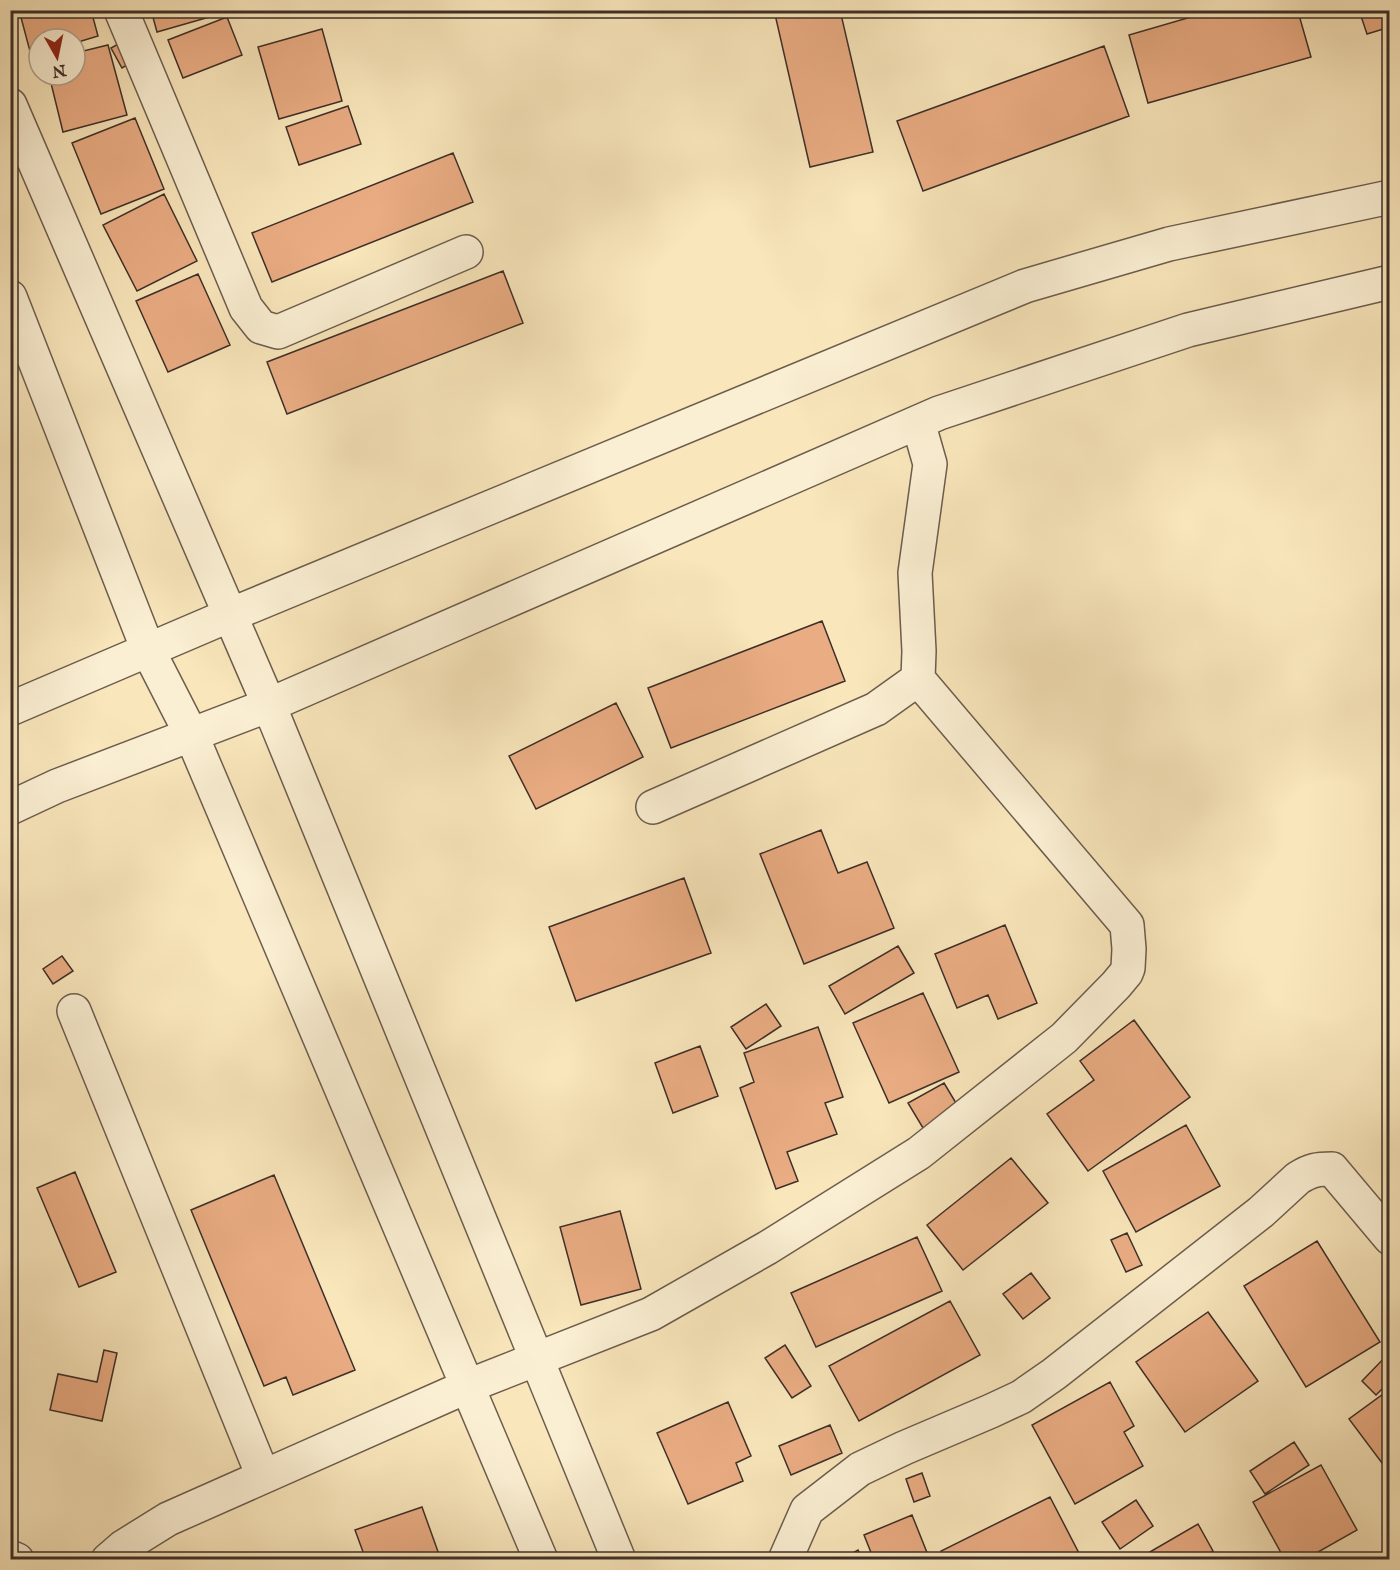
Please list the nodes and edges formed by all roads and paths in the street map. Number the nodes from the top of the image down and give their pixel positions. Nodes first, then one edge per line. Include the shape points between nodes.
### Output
1 (121, 10) edge
2 (10, 105) edge
3 (1389, 197) edge
4 (466, 252) dead end
5 (1389, 282) edge
6 (10, 297) edge
7 (918, 422) junction
8 (230, 615) junction
9 (148, 650) junction
10 (918, 679) junction
11 (269, 705) junction
12 (10, 709) edge
13 (191, 734) junction
14 (654, 807) dead end
15 (10, 808) edge
16 (74, 1011) dead end
17 (1389, 1238) edge
18 (537, 1358) junction
19 (468, 1386) junction
20 (263, 1476) junction
21 (10, 1557) edge
22 (17, 1560) edge
23 (108, 1560) edge
24 (541, 1560) edge
25 (619, 1560) edge
26 (785, 1560) edge

1 - 4 street via 246,308 261,327 278,332
2 - 8 street
3 - 8 street via 1169,244 1025,286
5 - 7 street via 1188,330
6 - 9 street
7 - 10 street via 930,464 915,573
7 - 11 street
8 - 9 street
8 - 11 street
9 - 12 street
9 - 13 street
10 - 14 street via 876,709
10 - 18 street via 1126,925 1126,973 1064,1038 919,1153 767,1248 651,1314
11 - 13 street
11 - 18 street
13 - 15 street
13 - 19 street
16 - 20 street
17 - 26 street via 1332,1169 1314,1169 1021,1397 860,1469 807,1510
18 - 19 street
18 - 25 street
19 - 20 street
19 - 24 street
20 - 23 street via 168,1519
21 - 22 street

